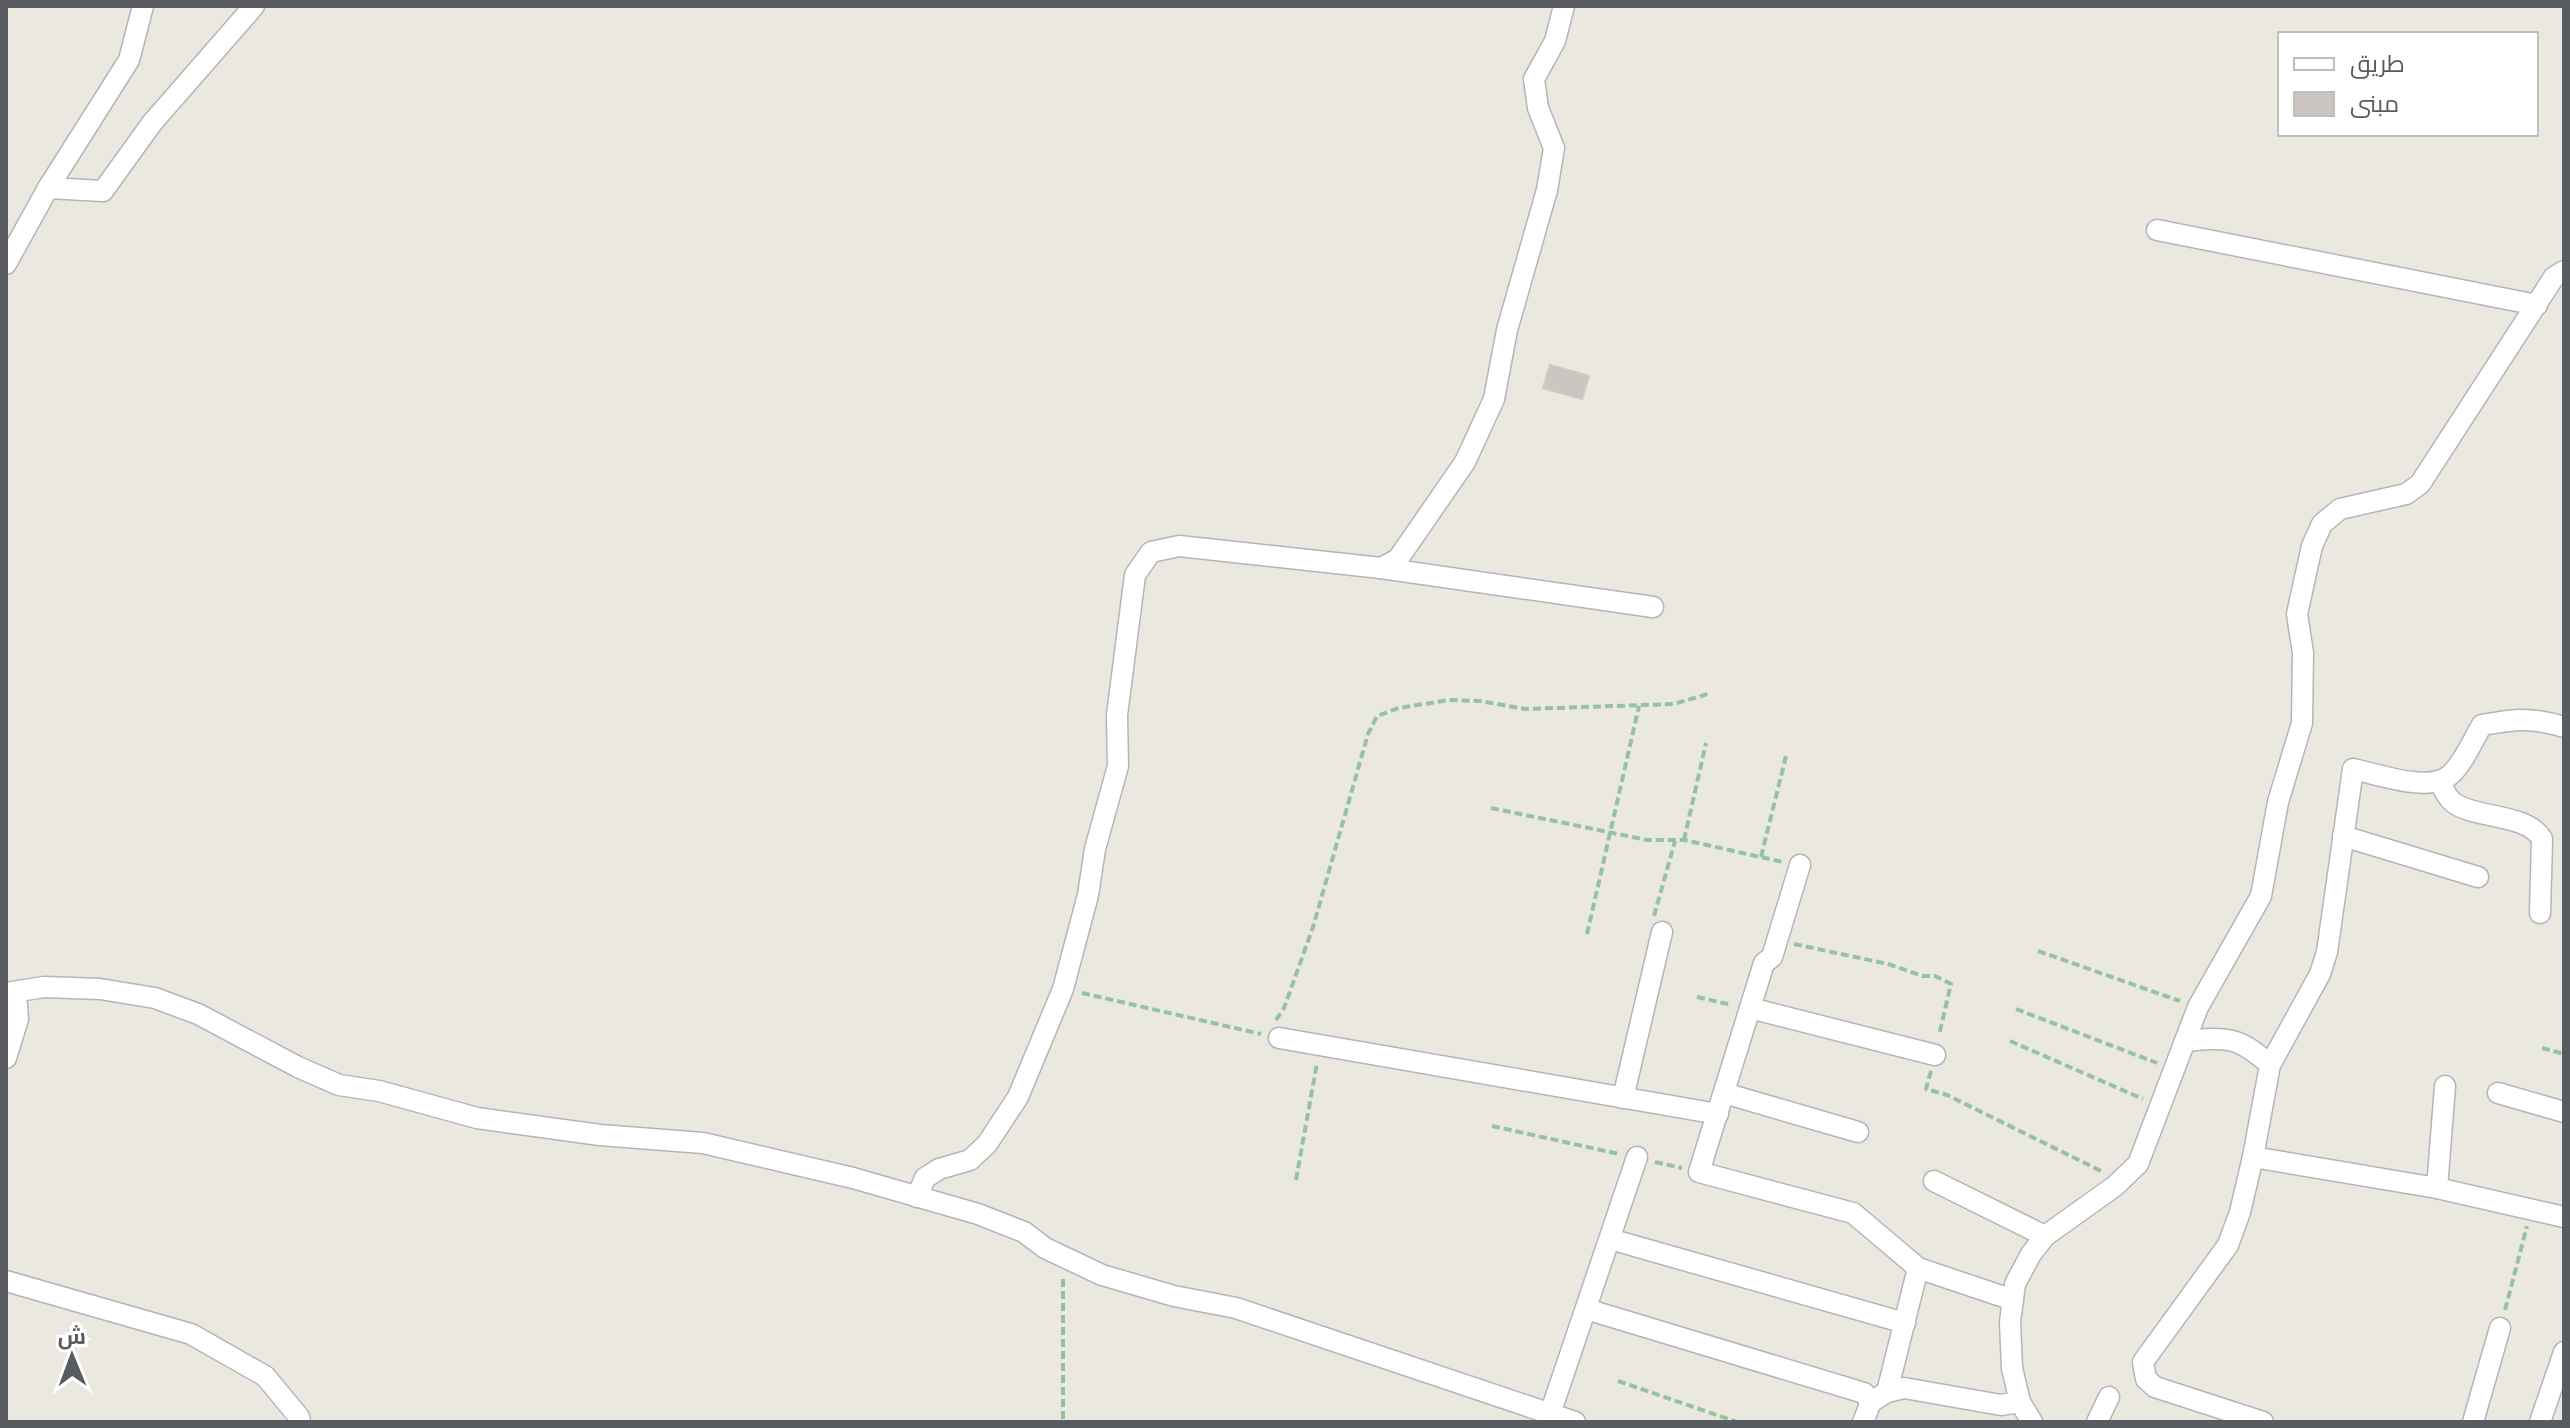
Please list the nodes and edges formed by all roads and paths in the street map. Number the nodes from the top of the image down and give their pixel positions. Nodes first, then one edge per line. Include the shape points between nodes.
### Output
1 (143, 6) edge
2 (254, 6) edge
3 (1564, 6) edge
4 (48, 188) junction
5 (2157, 230) dead end
6 (6, 264) edge
7 (2564, 271) edge
8 (2537, 305) junction
9 (1381, 568) junction
10 (1653, 607) dead end
11 (1711, 693) dead end
12 (1639, 706) junction
13 (2564, 727) edge
14 (1706, 743) dead end
15 (1786, 756) dead end
16 (2440, 781) junction
17 (1491, 808) dead end
18 (1611, 833) junction
19 (2343, 836) junction
20 (1684, 840) junction
21 (1675, 841) junction
22 (1761, 857) junction
23 (1800, 865) joint
24 (2478, 877) dead end
25 (2540, 913) dead end
26 (1662, 932) joint
27 (1587, 934) dead end
28 (1777, 941) junction
29 (2038, 951) dead end
30 (1063, 989) junction
31 (6, 993) edge
32 (1697, 997) dead end
33 (2198, 1007) junction
34 (1750, 1008) junction
35 (2016, 1009) dead end
36 (1269, 1036) junction
37 (2010, 1041) dead end
38 (2185, 1041) junction
39 (1320, 1045) junction
40 (2542, 1048) dead end
41 (2564, 1054) edge
42 (1935, 1055) junction
43 (6, 1058) edge
44 (2270, 1065) junction
45 (2174, 1070) junction
46 (2445, 1086) dead end
47 (1724, 1093) junction
48 (2498, 1093) dead end
49 (1623, 1098) junction
50 (2160, 1106) junction
51 (2564, 1112) edge
52 (1718, 1114) junction
53 (1492, 1126) dead end
54 (1858, 1132) dead end
55 (1637, 1157) junction
56 (2253, 1157) junction
57 (1699, 1172) junction
58 (1296, 1180) dead end
59 (1934, 1181) dead end
60 (2121, 1181) junction
61 (2437, 1188) junction
62 (917, 1197) junction
63 (2532, 1210) junction
64 (2564, 1217) edge
65 (2045, 1236) junction
66 (1610, 1239) junction
67 (1063, 1256) junction
68 (1918, 1268) junction
69 (6, 1281) edge
70 (2013, 1300) junction
71 (1586, 1309) junction
72 (1905, 1323) junction
73 (2500, 1328) joint
74 (2564, 1352) edge
75 (1618, 1381) dead end
76 (2558, 1388) edge
77 (1879, 1397) junction
78 (2109, 1397) dead end
79 (2020, 1402) junction
80 (1550, 1414) junction
81 (300, 1422) edge
82 (1063, 1422) edge
83 (1575, 1422) edge
84 (1737, 1422) edge
85 (1863, 1422) edge
86 (2032, 1422) edge
87 (2097, 1422) edge
88 (2263, 1422) edge
89 (2473, 1422) edge
90 (2540, 1422) edge

1 - 4 street via 129,60
2 - 4 street via 152,123 103,191
3 - 9 street via 1555,41 1534,79 1538,108 1554,148 1494,399 1465,462 1398,559
4 - 6 street
5 - 8 street
7 - 8 street via 2554,277
8 - 33 street via 2420,484 2406,494 2340,509 2322,524 2297,614 2303,653 2302,723 2278,802 2261,896
9 - 10 street
9 - 30 street via 1179,546 1151,552 1135,575 1117,715 1118,766
11 - 12 path via 1674,704
12 - 18 path
12 - 36 path via 1525,709 1449,700 1377,716 1313,927
13 - 16 street via 2536,718 2482,725 2452,773
14 - 20 path
15 - 22 path
16 - 19 street via 2423,784 2353,769
16 - 25 street via 2455,804 2538,832
17 - 18 path
18 - 21 path
18 - 27 path
19 - 24 street
19 - 44 street via 2320,974
20 - 21 path
20 - 22 path
21 - 26 path via 1653,914
22 - 23 path
23 - 28 street
26 - 49 street
28 - 34 street
28 - 42 path via 1888,964 1951,984
29 - 33 path
30 - 36 path
30 - 62 street via 1018,1097 987,1144 970,1160 925,1178
31 - 43 street via 17,1004 18,1019
31 - 62 street via 44,987 155,998 339,1085 537,1128 703,1143
32 - 34 path
33 - 38 street
34 - 42 street
34 - 47 street
35 - 45 path
36 - 39 street
37 - 50 path
38 - 44 street via 2232,1039
38 - 45 street
39 - 49 street
39 - 58 path
40 - 41 path
42 - 60 path via 1926,1089
44 - 56 street
45 - 50 street
46 - 61 street
47 - 52 street
47 - 54 street
48 - 51 street
49 - 52 street
50 - 60 street via 2138,1164
52 - 57 street
53 - 55 path
55 - 57 path
55 - 66 street
56 - 61 street
56 - 88 street via 2228,1245 2149,1351 2142,1368 2155,1387
57 - 68 street via 1853,1213
59 - 65 street
60 - 65 street
61 - 63 street
62 - 67 street via 1024,1232
63 - 64 street
63 - 73 path
65 - 70 street via 2015,1284
66 - 71 street
66 - 72 street
67 - 80 street via 1102,1275 1236,1308
67 - 82 path
68 - 70 street
68 - 72 street
69 - 81 street via 191,1334 265,1376
70 - 79 street via 2012,1368
71 - 77 street
71 - 80 street
72 - 77 street
73 - 89 street
74 - 76 street
75 - 84 path
76 - 90 street
77 - 79 street via 1904,1388 2001,1405
77 - 85 street
78 - 87 street
79 - 86 street
80 - 83 street

